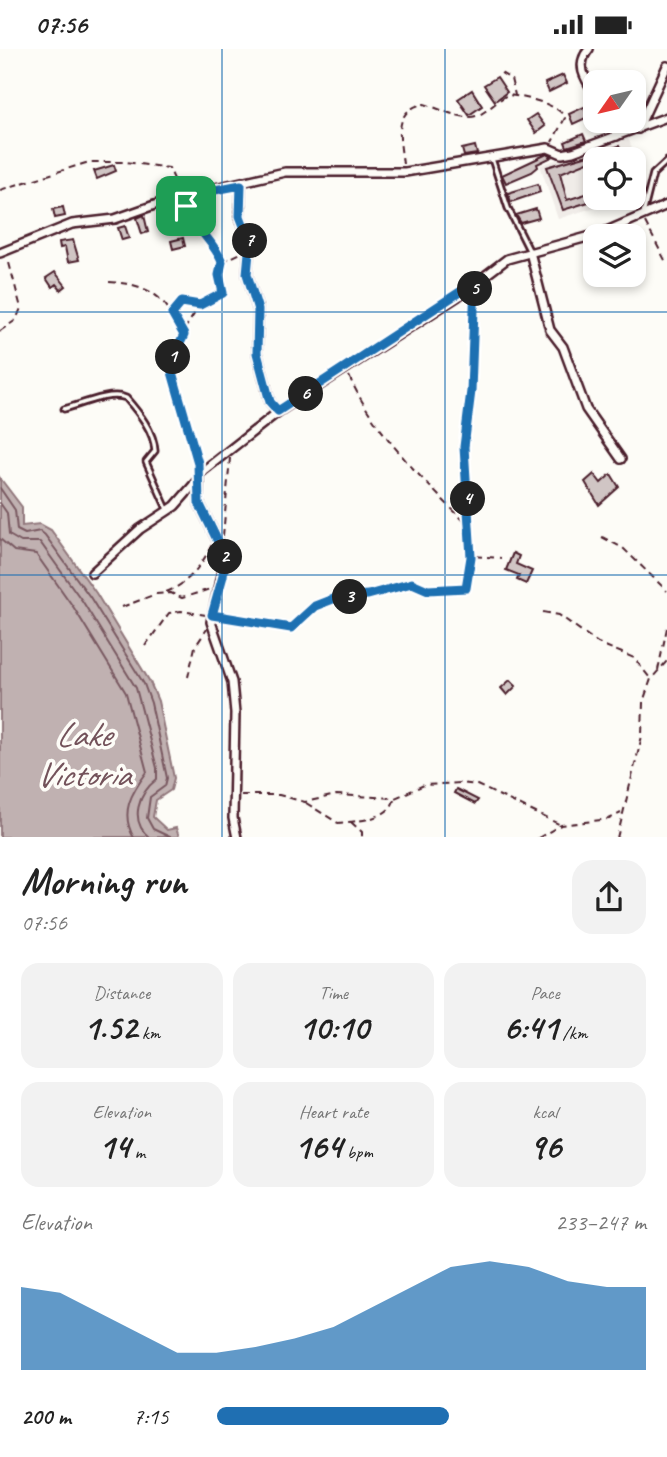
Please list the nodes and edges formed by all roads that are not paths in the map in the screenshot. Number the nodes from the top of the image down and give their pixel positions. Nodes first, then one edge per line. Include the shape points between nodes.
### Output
1 (589, 49) edge
2 (667, 67) edge
3 (583, 71) edge
4 (646, 111) edge
5 (667, 117) edge
6 (646, 126) edge
7 (615, 133) edge
8 (627, 133) edge
9 (617, 136) junction
10 (492, 159) junction
11 (667, 161) edge
12 (241, 185) junction
13 (667, 205) edge
14 (643, 217) junction
15 (3, 252) edge
16 (530, 252) junction
17 (64, 409) dead end
18 (278, 411) junction
19 (621, 459) dead end
20 (198, 477) junction
21 (168, 511) junction
22 (92, 573) dead end
23 (237, 837) edge

1 - 3 street via 582,58
2 - 4 street
5 - 6 street
7 - 9 street
8 - 9 street
9 - 10 street via 573,152 548,148
10 - 12 street via 405,172 295,171
10 - 16 lane via 508,208
11 - 14 lane via 653,174
12 - 15 street via 184,196 115,219 49,231
12 - 18 street via 240,216 250,239 247,274 258,310 257,353 270,402
13 - 14 street
14 - 16 street
16 - 18 street via 507,259
16 - 19 street via 550,330 563,347 586,409
17 - 21 lane via 121,395 126,398 153,441 155,451 146,465
18 - 20 street
20 - 21 street
20 - 23 street via 199,503 222,545 225,564 212,619 232,682
21 - 22 street via 140,529

